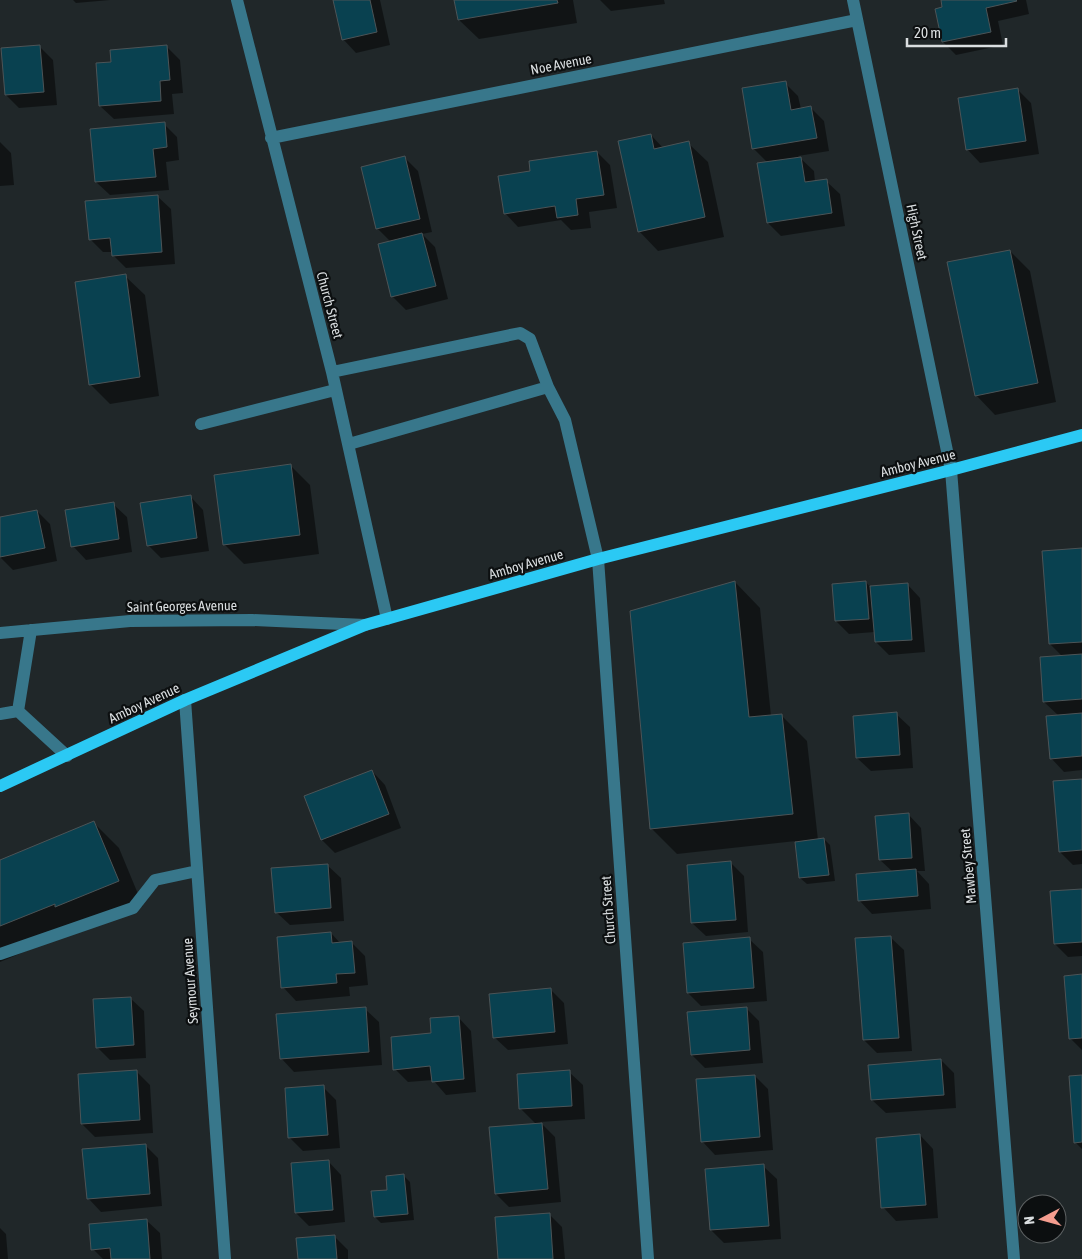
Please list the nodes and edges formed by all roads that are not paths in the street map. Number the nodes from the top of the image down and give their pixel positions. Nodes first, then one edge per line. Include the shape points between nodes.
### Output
1 (237, 0) edge
2 (853, 0) edge
3 (857, 20) junction
4 (271, 138) junction
5 (332, 372) junction
6 (548, 387) junction
7 (335, 390) junction
8 (201, 424) dead end
9 (1082, 435) edge
10 (349, 444) junction
11 (951, 470) junction
12 (598, 559) junction
13 (387, 619) junction
14 (365, 625) junction
15 (31, 630) junction
16 (0, 633) edge
17 (185, 700) junction
18 (18, 711) junction
19 (0, 714) edge
20 (67, 756) junction
21 (0, 786) edge
22 (197, 871) junction
23 (0, 954) edge
24 (225, 1259) edge
25 (648, 1259) edge
26 (1014, 1259) edge

1 - 4 street, Church Street
2 - 3 street, High Street
3 - 4 street, Noe Avenue
3 - 11 street, High Street
4 - 5 street, Church Street
5 - 6 street, Church Street via 520,333 530,339
5 - 7 street, Church Street
6 - 10 street
6 - 12 street, Church Street via 564,420
7 - 8 street
7 - 10 street, Church Street
9 - 11 main road, Amboy Avenue
10 - 13 street, Church Street
11 - 12 main road, Amboy Avenue
11 - 26 street, Mawbey Street
12 - 13 main road, Amboy Avenue
12 - 25 street, Church Street
13 - 14 main road, Amboy Avenue
14 - 15 street, Saint Georges Avenue via 252,620 130,621
14 - 17 main road, Amboy Avenue
15 - 16 street, Saint Georges Avenue
15 - 18 street
17 - 20 main road, Amboy Avenue
17 - 22 street, Seymour Avenue
18 - 19 street
18 - 20 street
20 - 21 main road, Amboy Avenue
22 - 23 street via 155,880 133,908
22 - 24 street, Seymour Avenue

